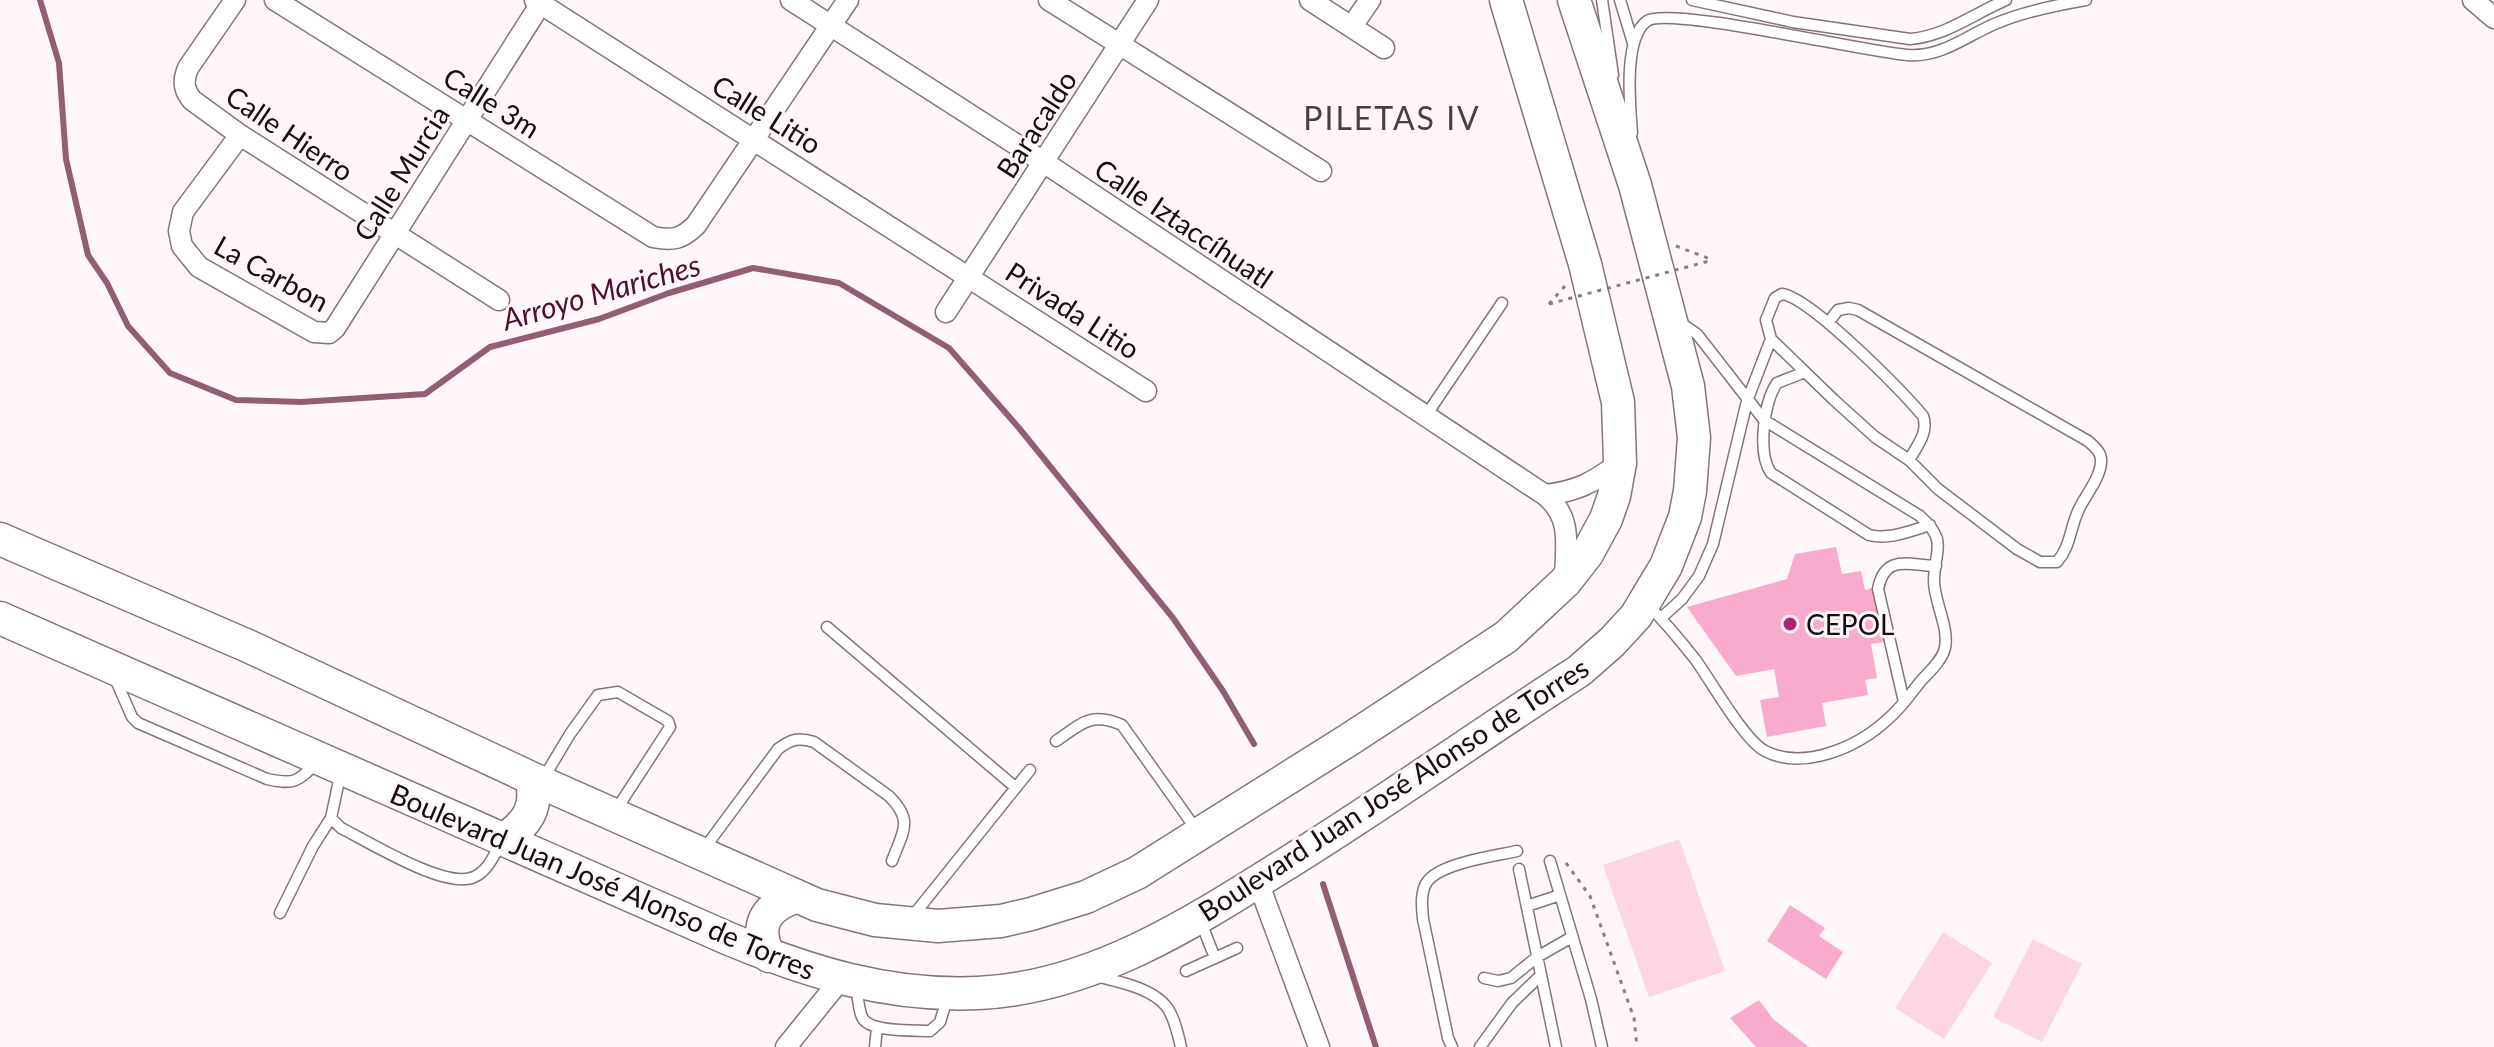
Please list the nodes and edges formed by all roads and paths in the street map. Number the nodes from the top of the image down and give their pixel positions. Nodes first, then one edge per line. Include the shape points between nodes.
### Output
1 (235, 0) edge
2 (275, 0) edge
3 (791, 0) edge
4 (848, 0) edge
5 (1049, 0) edge
6 (1148, 0) edge
7 (1310, 0) edge
8 (1370, 0) edge
9 (1506, 0) edge
10 (1574, 0) edge
11 (1602, 0) edge
12 (1620, 0) edge
13 (1692, 0) edge
14 (2006, 0) edge
15 (2086, 0) edge
16 (2473, 0) edge
17 (540, 1) edge
18 (2494, 18) edge
19 (831, 26) junction
20 (1352, 26) junction
21 (1120, 45) junction
22 (1633, 45) junction
23 (1384, 48) dead end
24 (468, 120) junction
25 (1616, 125) junction
26 (240, 135) junction
27 (755, 138) junction
28 (1045, 163) junction
29 (1321, 171) dead end
30 (1635, 185) junction
31 (395, 235) junction
32 (1648, 236) junction
33 (969, 276) junction
34 (499, 300) dead end
35 (1502, 303) dead end
36 (1549, 304) dead end
37 (946, 312) dead end
38 (1671, 317) junction
39 (1828, 323) junction
40 (329, 333) joint
41 (1771, 339) junction
42 (1805, 372) junction
43 (1146, 391) dead end
44 (1747, 401) junction
45 (1425, 417) junction
46 (1764, 420) junction
47 (1909, 460) junction
48 (1620, 463) junction
49 (1545, 495) junction
50 (1930, 525) junction
51 (0, 539) edge
52 (1936, 566) junction
53 (1565, 582) junction
54 (1653, 610) junction
55 (0, 618) edge
56 (827, 627) dead end
57 (1904, 702) junction
58 (1056, 741) dead end
59 (330, 764) junction
60 (1030, 770) dead end
61 (536, 780) junction
62 (1015, 787) junction
63 (613, 815) junction
64 (331, 818) junction
65 (1199, 833) junction
66 (503, 840) junction
67 (1517, 851) dead end
68 (701, 854) junction
69 (892, 861) dead end
70 (1550, 861) dead end
71 (1565, 862) dead end
72 (1519, 869) dead end
73 (1258, 882) junction
74 (1560, 895) junction
75 (795, 897) junction
76 (1527, 906) junction
77 (280, 913) dead end
78 (1199, 918) junction
79 (906, 925) junction
80 (1572, 937) junction
81 (1237, 948) dead end
82 (769, 956) junction
83 (1537, 957) junction
84 (1215, 958) junction
85 (1186, 971) dead end
86 (1082, 972) junction
87 (1541, 975) junction
88 (1484, 978) dead end
89 (848, 981) junction
90 (949, 993) junction
91 (877, 1028) junction
92 (786, 1047) edge
93 (875, 1047) edge
94 (1181, 1047) edge
95 (1319, 1047) edge
96 (1452, 1047) edge
97 (1480, 1047) edge
98 (1556, 1047) edge
99 (1602, 1047) edge
100 (1637, 1047) edge

1 - 26 street, Calle Hierro via 184,80 192,100
2 - 24 street, Calle 3m
3 - 19 street, Calle Iztaccíhuatl
4 - 19 street
5 - 21 street
6 - 21 street, Baracaldo
7 - 20 street
8 - 20 street
9 - 48 main road via 1608,356 1618,402
10 - 25 main road, Boulevard Juan José Alonso de Torres
11 - 25 lane
12 - 22 lane
13 - 14 lane via 1910,39 1946,31
15 - 22 lane via 2008,19 1922,56 1660,16 1645,22
16 - 18 street
17 - 24 street, Calle Murcia
17 - 27 street, Calle Litio
19 - 27 street
19 - 28 street, Calle Iztaccíhuatl
20 - 23 street
21 - 28 street, Baracaldo
21 - 29 street
22 - 30 lane
24 - 27 street, Calle 3m via 653,237 670,240 684,237 696,225
24 - 31 street, Calle Murcia
25 - 30 main road, Boulevard Juan José Alonso de Torres
26 - 31 street, Calle Hierro
26 - 40 street, La Carbon via 183,212 182,246 199,267 314,332
27 - 33 street, Calle Litio
28 - 33 street, Baracaldo
28 - 45 street, Calle Iztaccíhuatl
30 - 32 main road, Boulevard Juan José Alonso de Torres
31 - 34 street, Calle Hierro
31 - 40 street, Calle Murcia
32 - 36 path, bridge via 1713,260
32 - 38 main road, Boulevard Juan José Alonso de Torres
33 - 37 street, Baracaldo
33 - 43 street, Privada Litio
35 - 45 lane
38 - 44 lane via 1697,334
38 - 54 main road, Boulevard Juan José Alonso de Torres via 1690,399 1693,465 1685,517
39 - 41 lane via 1782,294 1766,320
39 - 47 lane via 1923,416 1925,433
39 - 47 lane via 1838,310 1858,310 2088,441 2101,463 2077,511 2066,552 2057,562 2040,562 1938,489
41 - 42 lane
41 - 44 lane
42 - 46 lane via 1777,383
42 - 47 lane via 1875,437
44 - 46 lane
44 - 54 lane via 1713,544 1699,576 1682,599
45 - 49 street, Calle Iztaccíhuatl
46 - 50 lane
46 - 50 lane via 1766,466 1829,511 1880,537
48 - 49 street via 1584,487
48 - 53 main road via 1602,528
49 - 53 street, Calle Iztaccíhuatl via 1563,515
50 - 52 lane via 1939,543
51 - 61 main road via 248,646
52 - 57 lane via 1945,647
52 - 57 lane via 1896,564 1880,580
53 - 65 main road via 1506,637
54 - 57 lane via 1756,746 1777,756 1811,757 1861,740
54 - 73 main road, Boulevard Juan José Alonso de Torres via 1636,616 1579,671
55 - 59 main road, Boulevard Juan José Alonso de Torres
56 - 62 lane
58 - 65 lane via 1091,718 1122,725
59 - 64 lane
59 - 66 main road, Boulevard Juan José Alonso de Torres
60 - 62 lane
61 - 63 main road
61 - 63 lane via 598,695 618,692 670,727
61 - 66 main road via 530,816
62 - 79 lane
63 - 68 main road
64 - 66 lane via 341,828 440,876 464,880 487,867
64 - 77 lane
65 - 79 main road via 1137,873 1086,897 969,925
66 - 82 main road, Boulevard Juan José Alonso de Torres
67 - 96 lane via 1439,870 1426,883 1423,919
68 - 69 lane via 778,749 802,739 814,742 900,806 904,830
68 - 75 main road
70 - 74 lane
71 - 100 path via 1590,896 1634,1018
72 - 76 lane
73 - 78 main road, Boulevard Juan José Alonso de Torres
73 - 95 street
74 - 76 lane
74 - 80 lane
75 - 79 main road
75 - 82 main road via 766,916 761,938
76 - 83 lane
78 - 84 lane
78 - 86 main road, Boulevard Juan José Alonso de Torres
80 - 83 lane
80 - 99 lane
81 - 84 lane
82 - 89 main road, Boulevard Juan José Alonso de Torres
83 - 87 lane
83 - 88 lane via 1505,980
84 - 85 lane
86 - 90 main road, Boulevard Juan José Alonso de Torres via 1016,989
86 - 94 lane via 1132,985 1157,998 1167,1007
87 - 97 lane via 1512,1003
87 - 98 lane
89 - 90 main road, Boulevard Juan José Alonso de Torres
89 - 91 lane via 861,1017
89 - 92 street
90 - 91 lane via 940,1022 930,1031
91 - 93 lane

